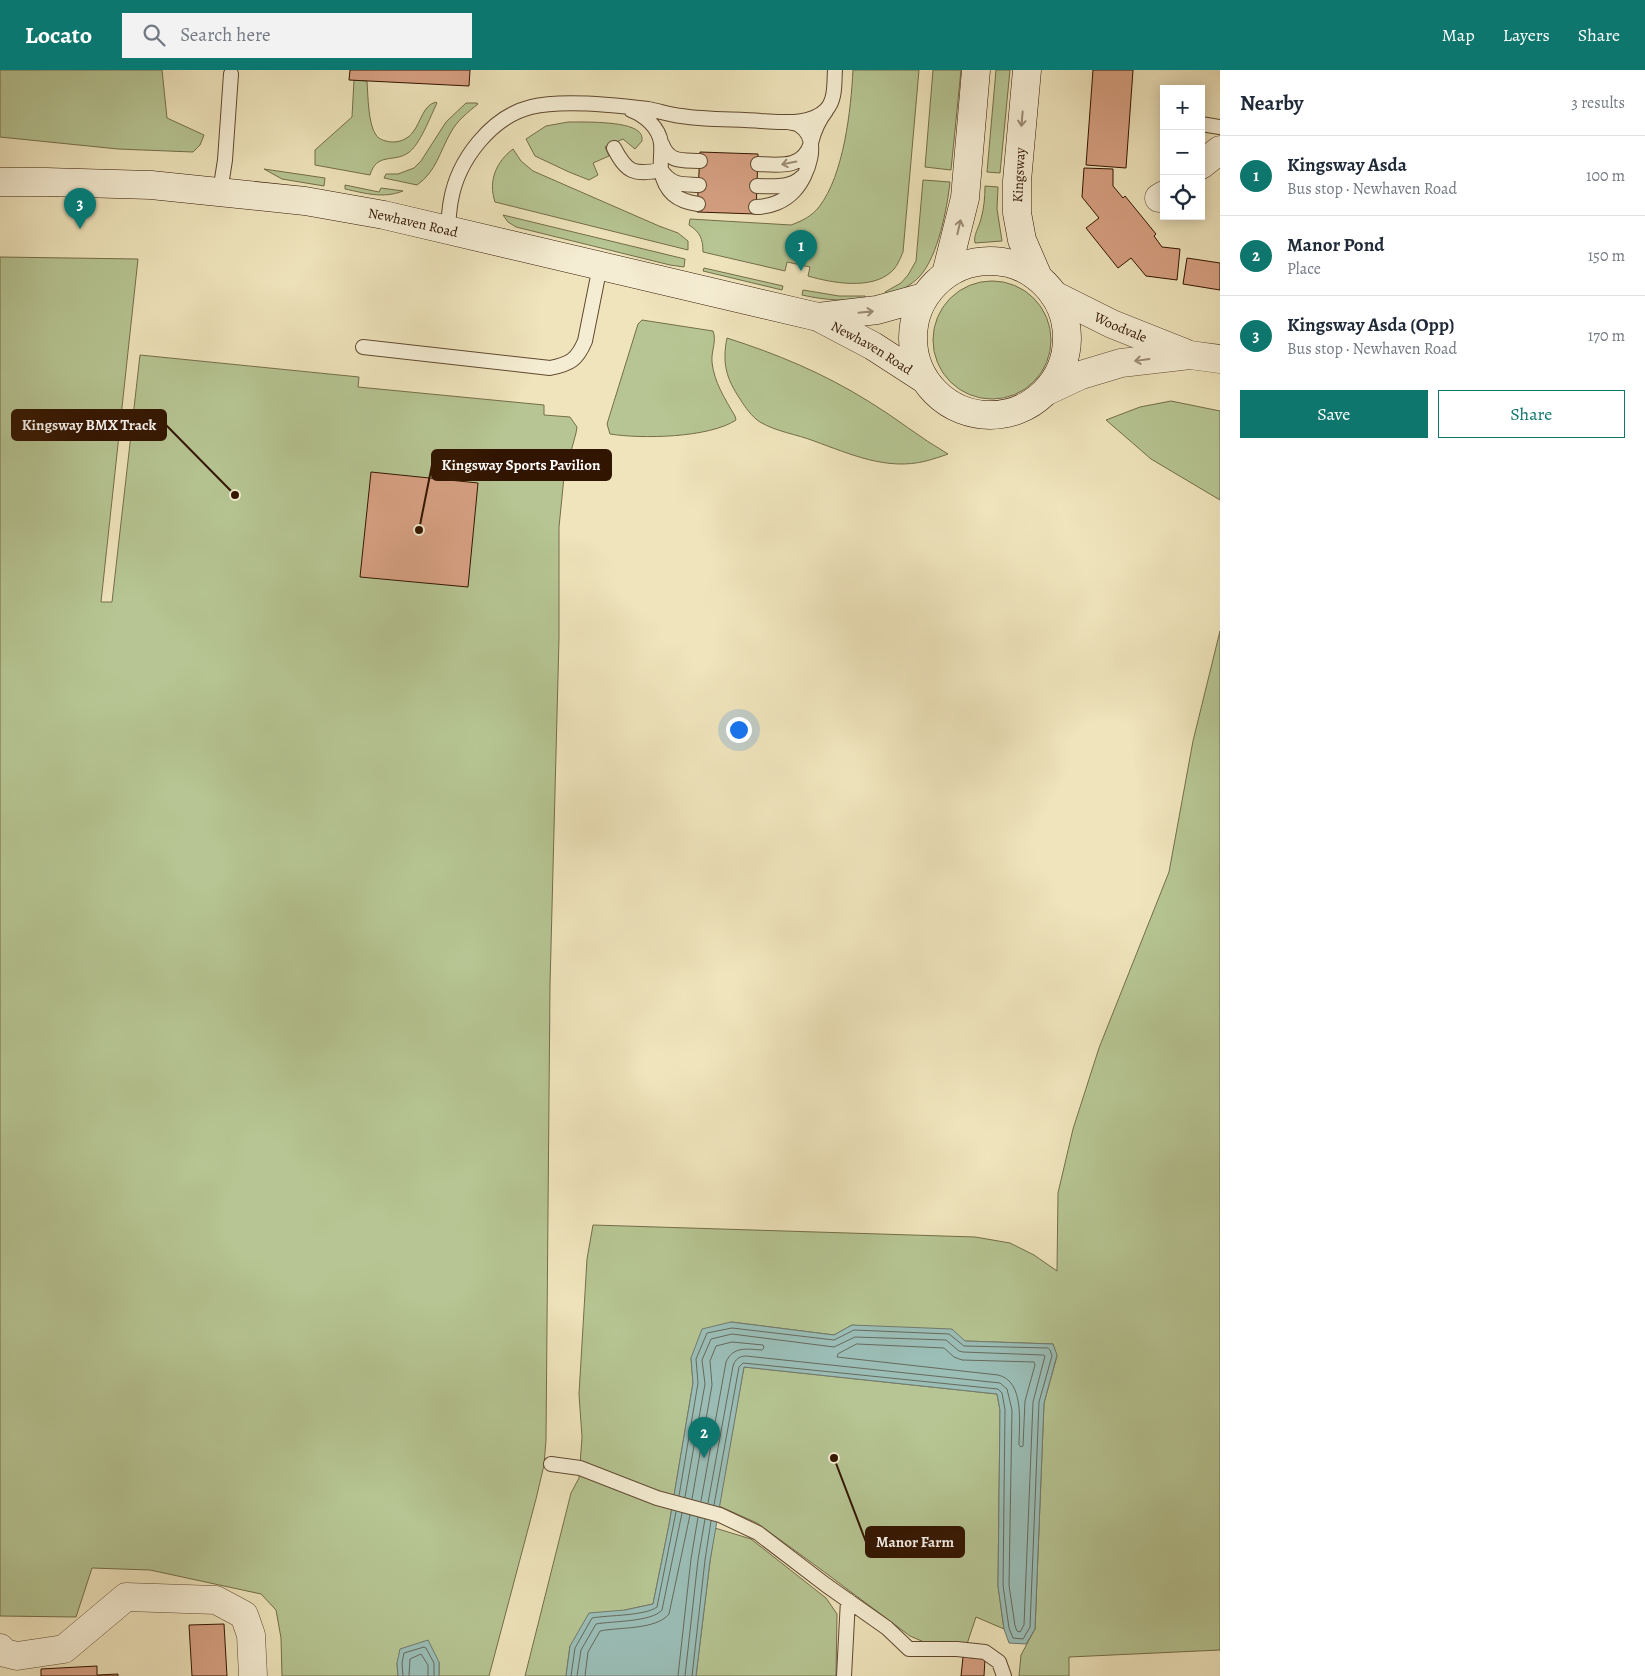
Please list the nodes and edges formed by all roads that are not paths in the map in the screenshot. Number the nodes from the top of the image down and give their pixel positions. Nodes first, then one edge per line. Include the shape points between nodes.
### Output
1 (834, 70) edge
2 (976, 70) edge
3 (1027, 70) edge
4 (231, 74) dead end
5 (623, 106) junction
6 (827, 109) junction
7 (787, 122) junction
8 (1205, 125) edge
9 (1220, 127) edge
10 (661, 142) junction
11 (810, 144) junction
12 (614, 148) dead end
13 (1220, 150) edge
14 (700, 161) dead end
15 (1205, 162) edge
16 (758, 164) dead end
17 (661, 170) junction
18 (806, 173) junction
19 (0, 182) edge
20 (699, 185) dead end
21 (757, 186) dead end
22 (220, 192) junction
23 (698, 204) dead end
24 (756, 207) dead end
25 (448, 230) junction
26 (600, 266) junction
27 (946, 274) junction
28 (1046, 286) junction
29 (924, 297) junction
30 (818, 317) junction
31 (363, 347) dead end
32 (1190, 355) junction
33 (1220, 359) edge
34 (924, 379) junction
35 (1047, 391) junction
36 (550, 1464) dead end
37 (848, 1600) junction
38 (0, 1648) edge
39 (253, 1676) edge
40 (844, 1676) edge
41 (1004, 1676) edge

1 - 6 lane via 832,100
27 -> 2 street via 965,198
3 -> 28 street, Kingsway via 1017,214 1022,240
4 - 22 lane
5 - 7 lane via 689,117
5 - 10 lane via 648,120
5 - 25 lane via 556,104 531,107 487,131 459,174 451,198
6 - 7 lane via 810,119
6 - 11 lane
7 - 11 lane via 798,124 807,133
8 - 9 lane
10 - 14 lane via 670,157
10 - 17 lane
11 -> 16 lane via 804,157 798,161
11 - 18 lane via 810,163
12 - 17 lane via 621,161 636,173
13 - 15 street
17 - 20 lane via 673,182
17 - 23 lane via 675,197
18 - 21 lane via 790,184
18 - 24 lane via 784,199
19 - 22 street, Newhaven Road via 151,185
22 - 25 street, Newhaven Road via 305,201
25 - 26 street, Newhaven Road
26 - 30 street, Newhaven Road
26 - 31 lane via 581,352 563,366 550,368
27 - 28 street via 968,264 993,261 1016,266
27 - 29 street
28 - 32 street, Woodvale via 1112,324
28 - 35 street via 1065,318 1067,344 1061,369
30 -> 29 street, Newhaven Road via 877,310
29 - 34 street via 912,338
30 - 34 street, Newhaven Road via 873,346
32 - 33 street, Woodvale
32 -> 35 street, Woodvale via 1110,365
34 - 35 street via 940,397 960,410 983,416 1006,414 1029,406
36 - 37 lane via 580,1468 622,1486 720,1515 758,1532
37 - 40 lane
37 - 41 lane via 888,1628 909,1649 985,1652 999,1662
38 - 39 street via 17,1656 64,1649 126,1597 216,1600 244,1615 251,1635

